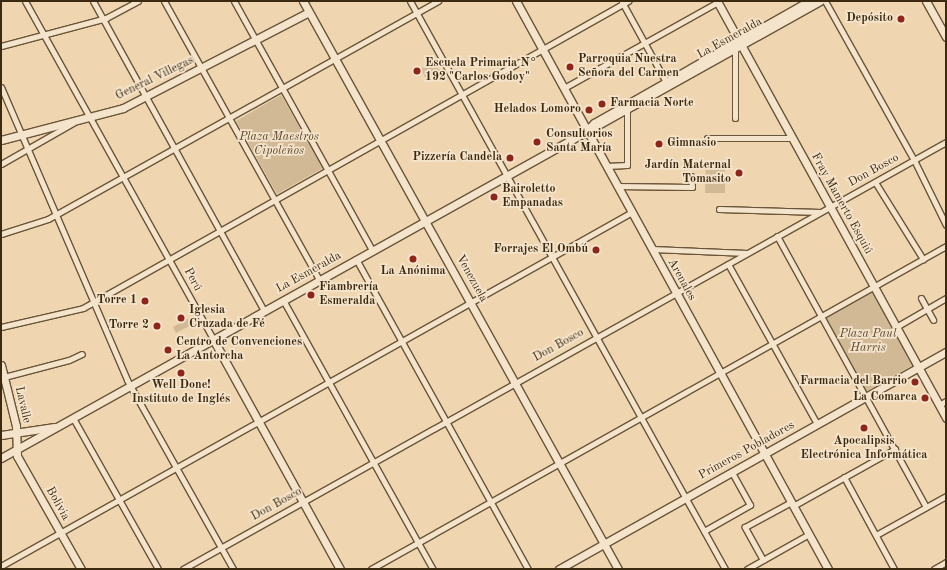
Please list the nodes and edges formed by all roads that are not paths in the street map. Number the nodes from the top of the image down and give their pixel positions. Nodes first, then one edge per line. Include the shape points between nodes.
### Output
1 (25, 1) edge
2 (93, 1) edge
3 (138, 1) edge
4 (164, 1) edge
5 (234, 1) edge
6 (303, 1) edge
7 (410, 1) edge
8 (438, 1) edge
9 (516, 1) edge
10 (808, 1) edge
11 (820, 1) edge
12 (825, 1) edge
13 (926, 1) edge
14 (624, 2) edge
15 (717, 2) edge
16 (309, 12) junction
17 (417, 13) junction
18 (103, 19) junction
19 (44, 34) junction
20 (945, 34) edge
21 (256, 40) junction
22 (645, 43) junction
23 (738, 45) junction
24 (1, 46) edge
25 (542, 49) junction
26 (335, 59) junction
27 (202, 69) junction
28 (666, 82) junction
29 (1, 87) edge
30 (564, 88) junction
31 (283, 89) junction
32 (462, 95) junction
33 (145, 97) junction
34 (627, 110) junction
35 (89, 117) junction
36 (735, 118) dead end
37 (230, 119) junction
38 (79, 120) junction
39 (587, 130) junction
40 (21, 135) junction
41 (707, 138) dead end
42 (792, 138) junction
43 (1, 140) edge
44 (381, 140) junction
45 (946, 142) edge
46 (27, 149) junction
47 (174, 150) junction
48 (914, 160) junction
49 (1, 164) edge
50 (606, 166) junction
51 (328, 170) junction
52 (506, 175) junction
53 (691, 176) dead end
54 (123, 178) junction
55 (875, 182) junction
56 (617, 186) junction
57 (275, 200) junction
58 (830, 207) junction
59 (719, 209) dead end
60 (632, 212) junction
61 (821, 212) junction
62 (56, 215) junction
63 (425, 220) junction
64 (946, 225) edge
65 (219, 231) junction
66 (1, 234) edge
67 (778, 236) junction
68 (946, 246) edge
69 (652, 249) junction
70 (372, 250) junction
71 (747, 253) junction
72 (552, 257) junction
73 (356, 259) junction
74 (923, 259) junction
75 (168, 260) junction
76 (728, 264) junction
77 (319, 280) junction
78 (874, 287) junction
79 (676, 292) junction
80 (921, 298) dead end
81 (946, 298) edge
82 (283, 300) junction
83 (93, 302) junction
84 (471, 302) junction
85 (927, 309) junction
86 (264, 311) junction
87 (822, 316) junction
88 (933, 320) dead end
89 (1, 327) edge
90 (896, 327) junction
91 (596, 337) junction
92 (212, 340) junction
93 (401, 341) junction
94 (772, 344) junction
95 (946, 352) edge
96 (82, 354) dead end
97 (1, 365) edge
98 (918, 368) junction
99 (720, 373) junction
100 (4, 377) junction
101 (329, 382) junction
102 (515, 383) junction
103 (130, 386) junction
104 (866, 397) junction
105 (946, 401) edge
106 (938, 405) junction
107 (73, 418) junction
108 (641, 418) junction
109 (946, 418) edge
110 (258, 422) junction
111 (446, 422) junction
112 (817, 424) junction
113 (58, 426) junction
114 (17, 431) junction
115 (1, 435) edge
116 (895, 449) junction
117 (16, 450) junction
118 (764, 454) junction
119 (1, 458) edge
120 (374, 462) junction
121 (560, 463) junction
122 (176, 467) junction
123 (732, 472) junction
124 (844, 478) junction
125 (946, 496) edge
126 (686, 498) junction
127 (119, 499) junction
128 (302, 502) junction
129 (491, 502) junction
130 (792, 504) junction
131 (926, 506) junction
132 (704, 531) junction
133 (60, 532) junction
134 (809, 534) junction
135 (876, 535) junction
136 (418, 543) junction
137 (604, 543) junction
138 (221, 548) junction
139 (763, 560) junction
140 (946, 562) edge
141 (1, 566) edge
142 (81, 569) edge
143 (158, 569) edge
144 (183, 569) edge
145 (234, 569) edge
146 (340, 569) edge
147 (371, 569) edge
148 (433, 569) edge
149 (528, 569) edge
150 (559, 569) edge
151 (618, 569) edge
152 (725, 569) edge
153 (746, 569) edge
154 (828, 569) edge
155 (894, 569) edge
156 (934, 569) edge

1 - 19 street, Perú
2 - 18 street
3 - 18 street
4 - 27 street
5 - 21 street
6 - 16 street, Venezuela
7 - 17 street
8 - 17 street
9 - 25 street, Arenales
10 - 23 street, La Esmeralda
11 - 23 street, La Esmeralda
12 - 48 street
13 - 20 street
14 - 22 street
14 - 25 street
15 - 22 street
15 - 23 street, Fray Mamerto Esquiú
16 - 21 street, General Villegas
16 - 26 street, Venezuela
17 - 26 street
17 - 32 street
18 - 19 street
18 - 33 street
19 - 24 street
19 - 35 street, Perú
21 - 27 street, General Villegas
21 - 31 street
22 - 28 street
22 - 30 street
23 - 28 street, La Esmeralda
23 - 34 street, La Esmeralda
23 - 36 street
23 - 42 street, Fray Mamerto Esquiú
25 - 30 street, Arenales
25 - 32 street
26 - 31 street
26 - 44 street, Venezuela
27 - 33 street, General Villegas
27 - 37 street
28 - 39 street, La Esmeralda via 594,123
29 - 40 street
30 - 39 street, Arenales
31 - 37 street
31 - 51 street
32 - 44 street
32 - 52 street
33 - 35 street, General Villegas via 119,109
33 - 47 street
34 - 39 street, La Esmeralda
34 - 50 street via 627,165
35 - 38 street, General Villegas
35 - 54 street, Perú
37 - 47 street
37 - 57 street
38 - 40 street, General Villegas
38 - 46 street
39 - 50 street, Arenales
39 - 52 street, La Esmeralda
40 - 43 street, General Villegas
40 - 46 street
41 - 42 street
42 - 58 street, Fray Mamerto Esquiú
44 - 51 street
44 - 63 street, Venezuela
45 - 48 street, Don Bosco
46 - 49 street
46 - 62 street
47 - 54 street
47 - 65 street
48 - 55 street, Don Bosco
48 - 64 street
50 - 56 street, Arenales
51 - 57 street
51 - 70 street
52 - 63 street, La Esmeralda
52 - 72 street
53 - 56 street via 692,187
54 - 62 street
54 - 75 street, Perú
55 - 58 street, Don Bosco
55 - 74 street
56 - 60 street, Arenales
57 - 65 street
57 - 77 street
58 - 61 street, Don Bosco
58 - 78 street, Fray Mamerto Esquiú
59 - 61 street
60 - 69 street, Arenales
60 - 72 street
61 - 67 street, Don Bosco
62 - 66 street via 34,225
62 - 83 street
63 - 70 street, La Esmeralda
63 - 84 street, Venezuela
65 - 75 street
65 - 86 street
67 - 71 street, Don Bosco
67 - 87 street
68 - 74 street
69 - 71 street
69 - 79 street, Arenales
70 - 73 street, La Esmeralda
71 - 76 street, Don Bosco
72 - 84 street
72 - 91 street
73 - 77 street, La Esmeralda
73 - 93 street
74 - 78 street
75 - 83 street
75 - 92 street, Perú
76 - 79 street, Don Bosco
76 - 94 street
77 - 82 street, La Esmeralda
78 - 87 street
78 - 90 street, Fray Mamerto Esquiú
79 - 91 street, Don Bosco
79 - 99 street, Arenales
80 - 85 street
81 - 85 street
82 - 86 street, La Esmeralda
82 - 101 street
83 - 89 street via 68,313
83 - 103 street
84 - 93 street
84 - 102 street, Venezuela
85 - 88 street
85 - 90 street
86 - 92 street, La Esmeralda
87 - 94 street
87 - 104 street
90 - 98 street, Fray Mamerto Esquiú
91 - 102 street, Don Bosco
91 - 108 street
92 - 103 street, La Esmeralda
92 - 110 street, Perú
93 - 101 street
93 - 111 street
94 - 99 street
94 - 112 street
95 - 98 street, Primeros Pobladores
96 - 100 street via 71,360
97 - 100 street, Lavalle
98 - 104 street, Primeros Pobladores
98 - 106 street, Fray Mamerto Esquiú
99 - 108 street
99 - 118 street, Arenales
100 - 114 street, Lavalle
101 - 110 street
101 - 120 street
102 - 111 street, Don Bosco
102 - 121 street, Venezuela
103 - 107 street, La Esmeralda
103 - 122 street
104 - 112 street, Primeros Pobladores
104 - 116 street
105 - 106 street
106 - 109 street, Fray Mamerto Esquiú
107 - 113 street, La Esmeralda
107 - 127 street
108 - 121 street
108 - 126 street
110 - 122 street
110 - 128 street, Perú
111 - 120 street, Don Bosco
111 - 129 street
112 - 118 street, Primeros Pobladores
113 - 114 street
113 - 117 street, La Esmeralda
114 - 115 street
114 - 117 street, Lavalle
116 - 124 street
116 - 131 street
117 - 119 street, La Esmeralda
117 - 133 street, Bolivia
118 - 123 street, Primeros Pobladores
118 - 130 street, Arenales
120 - 128 street, Don Bosco
120 - 136 street
121 - 129 street
121 - 137 street, Venezuela
122 - 127 street
122 - 138 street
123 - 126 street, Primeros Pobladores
123 - 132 street via 750,505
124 - 130 street
124 - 135 street
125 - 131 street
126 - 132 street
126 - 137 street, Primeros Pobladores
127 - 133 street
127 - 143 street
128 - 138 street, Don Bosco
128 - 146 street, Perú
129 - 136 street
129 - 149 street
130 - 134 street, Arenales
130 - 139 street via 745,527
131 - 135 street
132 - 152 street
133 - 141 street
133 - 142 street, Bolivia
134 - 139 street
134 - 154 street, Arenales
135 - 155 street
136 - 147 street
136 - 148 street
137 - 150 street, Primeros Pobladores
137 - 151 street, Venezuela
138 - 144 street, Don Bosco
138 - 145 street
139 - 153 street
140 - 156 street

